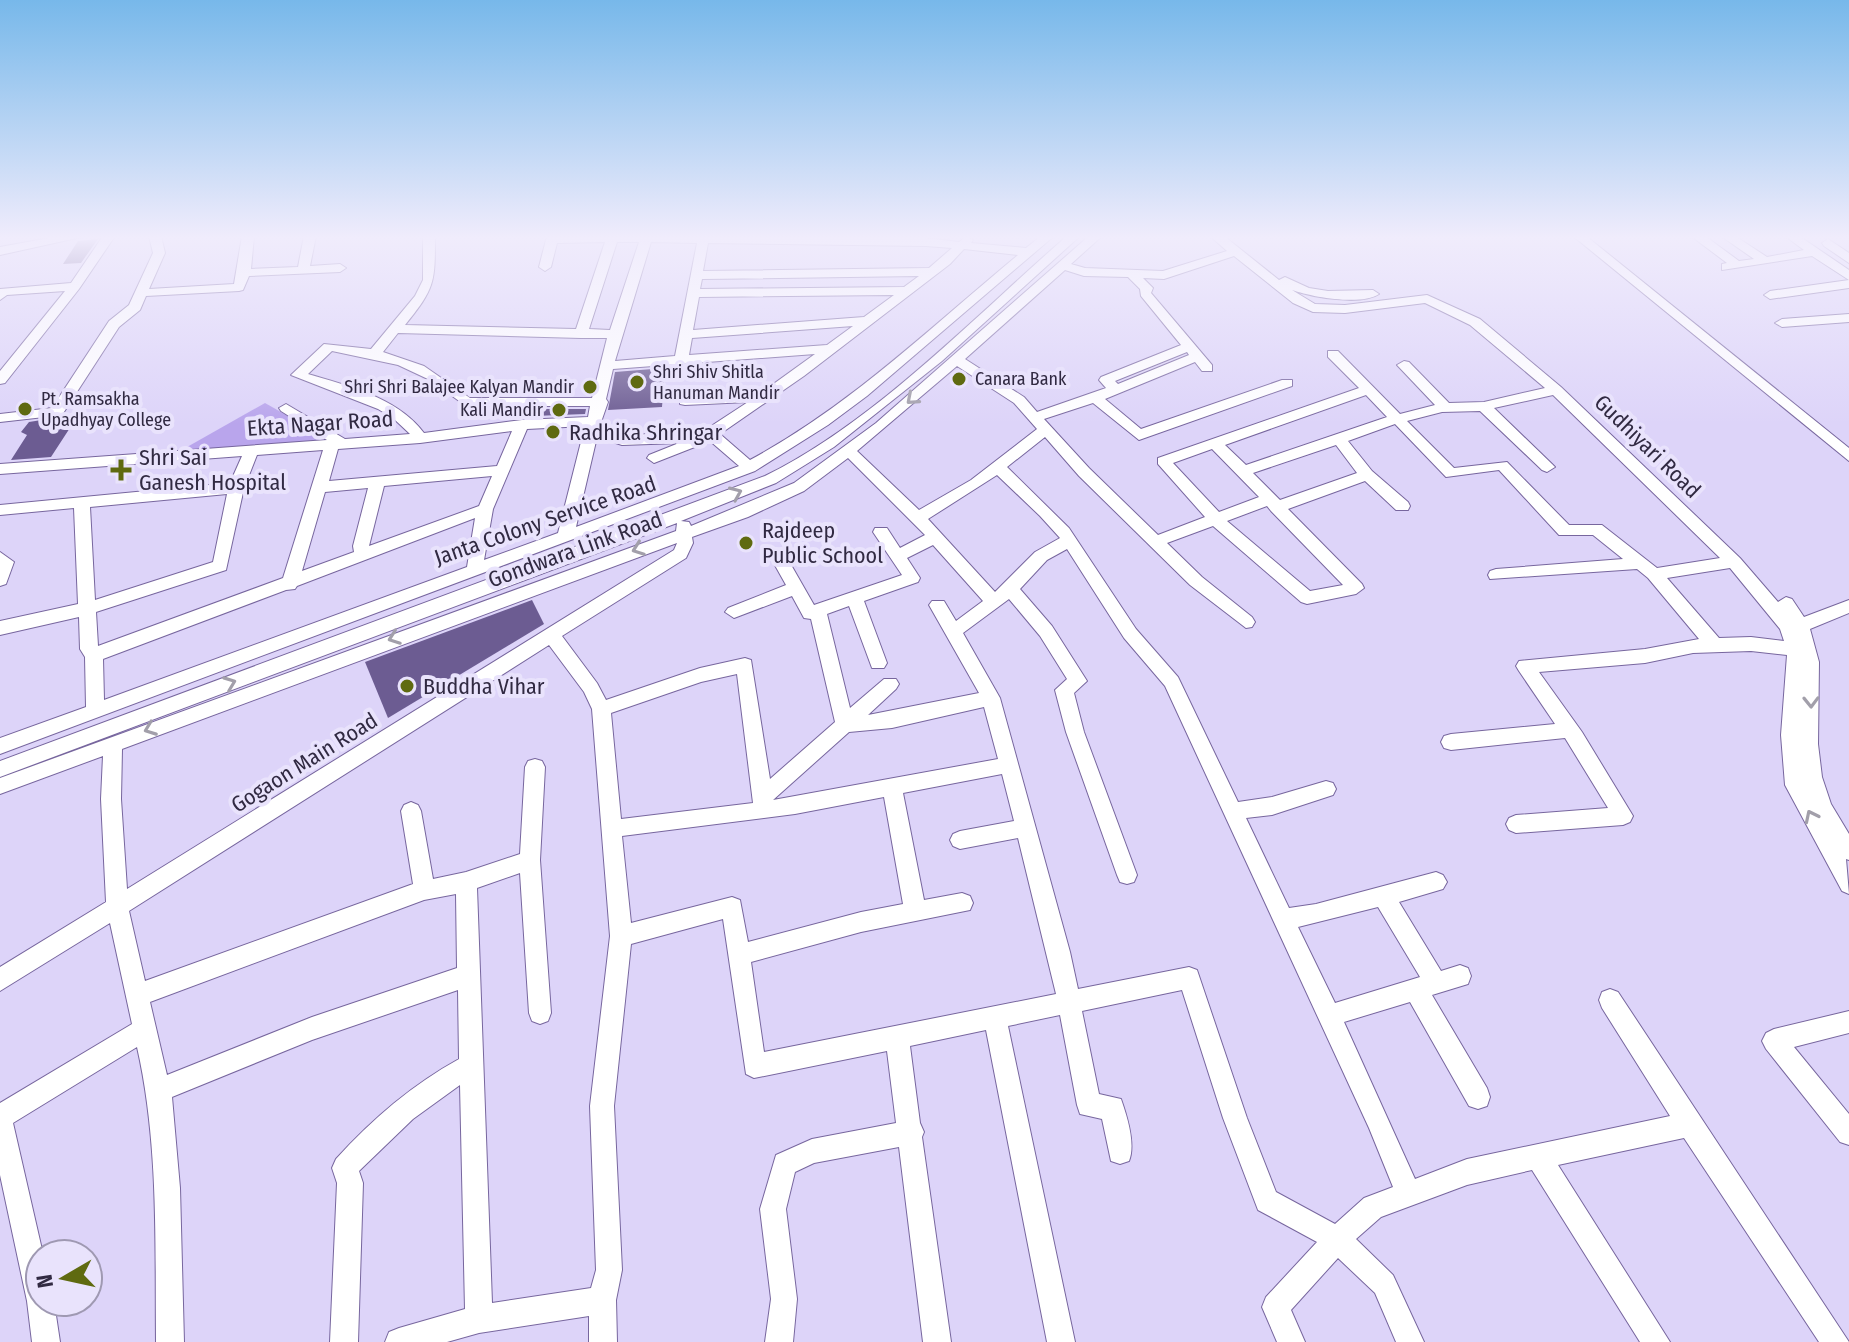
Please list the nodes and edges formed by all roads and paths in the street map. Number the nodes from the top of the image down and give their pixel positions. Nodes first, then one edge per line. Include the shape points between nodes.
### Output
1 (65, 299) edge
2 (139, 299) edge
3 (420, 299) edge
4 (593, 299) edge
5 (627, 299) edge
6 (693, 299) edge
7 (895, 299) edge
8 (972, 299) edge
9 (1000, 299) edge
10 (1027, 299) edge
11 (1149, 299) edge
12 (1295, 299) edge
13 (1656, 299) edge
14 (1849, 318) edge
15 (1480, 320) junction
16 (865, 321) junction
17 (1782, 323) dead end
18 (396, 329) junction
19 (581, 334) junction
20 (615, 334) junction
21 (686, 334) junction
22 (831, 349) junction
23 (376, 352) junction
24 (1192, 352) junction
25 (1333, 354) dead end
26 (958, 360) junction
27 (681, 361) junction
28 (610, 365) junction
29 (1404, 365) dead end
30 (1207, 368) dead end
31 (0, 380) edge
32 (1368, 390) junction
33 (1556, 390) junction
34 (762, 396) junction
35 (1095, 398) junction
36 (685, 401) dead end
37 (601, 402) junction
38 (1484, 406) junction
39 (286, 408) dead end
40 (1445, 408) junction
41 (1306, 412) junction
42 (0, 418) edge
43 (1396, 419) junction
44 (1041, 423) junction
45 (522, 425) junction
46 (593, 426) junction
47 (707, 436) junction
48 (420, 438) junction
49 (1338, 438) junction
50 (1215, 443) junction
51 (338, 444) junction
52 (252, 450) junction
53 (849, 451) junction
54 (1849, 456) edge
55 (654, 458) dead end
56 (1547, 467) dead end
57 (750, 468) junction
58 (998, 468) junction
59 (0, 469) edge
60 (504, 470) junction
61 (1242, 472) junction
62 (1367, 475) junction
63 (377, 482) junction
64 (321, 487) junction
65 (236, 488) junction
66 (82, 502) junction
67 (1273, 503) junction
68 (1402, 506) dead end
69 (485, 509) junction
70 (0, 510) edge
71 (918, 518) junction
72 (1217, 519) junction
73 (682, 524) junction
74 (881, 532) dead end
75 (566, 535) junction
76 (935, 537) junction
77 (1070, 540) junction
78 (1157, 541) junction
79 (899, 555) junction
80 (363, 556) junction
81 (0, 558) edge
82 (780, 560) dead end
83 (1734, 562) junction
84 (475, 567) junction
85 (1647, 568) junction
86 (1496, 575) dead end
87 (0, 580) edge
88 (289, 585) junction
89 (796, 588) junction
90 (1010, 589) junction
91 (854, 597) junction
92 (993, 601) junction
93 (938, 605) dead end
94 (1849, 606) edge
95 (86, 609) junction
96 (818, 610) junction
97 (734, 612) dead end
98 (1246, 622) dead end
99 (1803, 625) junction
100 (0, 628) edge
101 (954, 631) junction
102 (552, 636) junction
103 (1714, 645) junction
104 (1796, 649) junction
105 (94, 655) junction
106 (878, 663) dead end
107 (890, 684) dead end
108 (991, 698) junction
109 (601, 709) junction
110 (95, 710) junction
111 (845, 725) junction
112 (1570, 730) junction
113 (1451, 742) dead end
114 (113, 743) junction
115 (0, 746) edge
116 (1009, 765) junction
117 (535, 767) dead end
118 (0, 769) edge
119 (892, 785) junction
120 (0, 786) edge
121 (1326, 789) dead end
122 (763, 804) junction
123 (411, 811) dead end
124 (1234, 811) junction
125 (1516, 824) dead end
126 (1025, 828) junction
127 (613, 829) junction
128 (960, 840) dead end
129 (1849, 851) edge
130 (530, 860) junction
131 (1127, 875) dead end
132 (466, 882) junction
133 (1436, 882) dead end
134 (1849, 884) edge
135 (424, 890) junction
136 (1384, 897) junction
137 (962, 903) dead end
138 (117, 907) junction
139 (915, 911) junction
140 (1283, 919) junction
141 (621, 936) junction
142 (741, 954) junction
143 (468, 976) junction
144 (1460, 976) dead end
145 (0, 980) edge
146 (1426, 987) junction
147 (138, 995) junction
148 (1610, 1000) dead end
149 (1068, 1005) junction
150 (540, 1013) dead end
151 (1328, 1016) junction
152 (995, 1017) junction
153 (1849, 1022) edge
154 (147, 1028) junction
155 (897, 1039) junction
156 (472, 1065) junction
157 (159, 1090) junction
158 (1478, 1097) dead end
159 (0, 1117) edge
160 (1690, 1124) junction
161 (912, 1132) junction
162 (1849, 1133) edge
163 (1120, 1152) dead end
164 (1539, 1158) junction
165 (1409, 1194) junction
166 (26, 1238) edge
167 (1337, 1239) junction
168 (602, 1300) junction
169 (42, 1318) edge
170 (479, 1319) junction
171 (46, 1342) edge
172 (170, 1342) edge
173 (344, 1342) edge
174 (399, 1342) edge
175 (603, 1342) edge
176 (779, 1342) edge
177 (937, 1342) edge
178 (1061, 1342) edge
179 (1291, 1342) edge
180 (1410, 1342) edge
181 (1656, 1342) edge
182 (1835, 1342) edge

1 - 31 street
2 - 42 street via 114,324 57,412
3 - 18 street
4 - 19 street
5 - 20 street
6 - 21 street
7 - 16 street
8 - 57 street, Janta Colony Service Road via 835,416
73 -> 9 street, Gondwara Link Road via 833,440
10 - 26 street, Gondwara Link Road
11 - 24 street
12 - 15 street, Gudhiyari Road via 1313,308 1345,309 1427,299
13 - 54 street
14 - 17 street
15 - 33 street, Gudhiyari Road
15 - 99 street, Gudhiyari Road via 1569,388 1750,562
16 - 21 street
16 - 22 street
18 - 19 street
18 - 23 street
19 - 20 street
20 - 28 street
21 - 27 street
22 - 27 street
22 - 34 street
23 - 37 street via 440,377 466,402
23 - 48 street via 329,347 298,375 364,396 415,429
24 - 30 street
24 - 35 street
25 - 32 street
26 - 44 street via 1019,400
26 -> 53 street, Gondwara Link Road
27 - 28 street
28 - 37 street
29 - 40 street
32 - 41 street
32 - 43 street
33 - 38 street
33 - 83 street, Gudhiyari Road
34 - 36 street
34 - 47 street
35 - 41 street via 1139,435 1282,385
35 - 44 street
37 - 46 street
38 - 40 street
38 - 56 street
39 - 51 street
40 - 43 street
41 - 50 street
43 - 49 street
43 - 85 street via 1451,473 1502,465 1565,531 1596,529
44 - 58 street
44 - 78 street
45 - 46 street, Ekta Nagar Road
45 - 48 street, Ekta Nagar Road
45 - 60 street
46 - 47 street, Ekta Nagar Road via 622,440
46 - 75 street
47 - 55 street
47 - 57 street
48 - 51 street, Ekta Nagar Road
49 - 61 street
49 - 62 street
50 - 61 street
50 - 72 street via 1163,461
51 - 52 street, Ekta Nagar Road
51 - 64 street
52 - 59 street, Ekta Nagar Road
52 - 65 street
53 - 71 street
53 - 73 street, Gondwara Link Road via 799,487
57 - 75 street, Janta Colony Service Road
58 - 71 street
58 - 77 street
60 - 63 street
60 - 69 street
61 - 67 street
62 - 67 street
62 - 68 street
63 - 64 street
63 - 80 street
64 - 88 street
65 - 66 street
65 - 95 street via 220,566
66 - 70 street
66 - 95 street
67 - 72 street
67 - 72 street via 1356,588 1307,598
69 - 80 street
69 - 84 street
71 - 76 street
72 - 78 street
73 - 102 street, Gogaon Main Road via 680,554
73 -> 114 street, Gondwara Link Road
118 -> 73 street, Gondwara Link Road
74 - 79 street
75 - 84 street, Janta Colony Service Road
76 - 79 street
76 - 92 street
77 - 90 street via 1041,556
77 - 124 street via 1151,663 1172,682
78 - 98 street
79 - 91 street via 912,578
80 - 88 street
81 - 87 street via 6,562
82 - 89 street
83 - 85 street
83 - 104 street, Gudhiyari Road via 1788,626
84 - 110 street, Janta Colony Service Road
85 - 86 street
85 - 103 street
88 - 105 street
89 - 96 street via 810,613
89 - 97 street
90 - 92 street
90 - 131 street via 1078,681 1064,690
91 - 96 street
91 - 106 street
92 - 101 street
93 - 101 street
94 - 99 street
95 - 100 street
95 - 105 street
96 - 111 street
99 -> 129 street via 1810,653 1809,765 1817,796
101 - 108 street
102 - 109 street
102 - 138 street, Gogaon Main Road
103 - 104 street
103 - 112 street via 1525,666
134 -> 104 street via 1795,785 1790,735
105 - 110 street
107 - 111 street
108 - 111 street
108 - 116 street
109 - 122 street via 745,665
109 - 127 street
110 - 115 street, Janta Colony Service Road
111 - 122 street
112 - 113 street
112 - 125 street via 1623,816
114 - 120 street, Gondwara Link Road
114 - 138 street
116 - 119 street
116 - 126 street
117 - 130 street
119 - 122 street
119 - 139 street
121 - 124 street
122 - 127 street
123 - 135 street
124 - 140 street
126 - 128 street
126 - 149 street
127 - 141 street
130 - 132 street
130 - 150 street
132 - 135 street
132 - 143 street
133 - 136 street
135 - 147 street
136 - 140 street
136 - 146 street
137 - 139 street
138 - 145 street, Gogaon Main Road
138 - 147 street
139 - 142 street
140 - 151 street
141 - 142 street via 732,907
141 - 168 street via 602,1106 609,1270
142 - 155 street via 754,1066
143 - 156 street
143 - 157 street via 383,1001
144 - 146 street
146 - 151 street
146 - 158 street
147 - 154 street
148 - 160 street
149 - 152 street
149 - 163 street via 1089,1105 1112,1108
149 - 167 street via 1189,978 1267,1201
151 - 165 street
152 - 155 street
152 - 178 street
153 - 162 street via 1774,1041
154 - 157 street
154 - 159 street
155 - 161 street
156 - 170 street
156 - 173 street via 444,1079 345,1168 350,1183
157 - 172 street
159 - 166 street
160 - 164 street
160 - 182 street
161 - 176 street via 812,1151 785,1164 773,1209 784,1299
161 - 177 street
164 - 165 street via 1467,1172
164 - 181 street
165 - 167 street via 1373,1207
167 - 179 street via 1276,1307
167 - 180 street via 1384,1284
168 - 170 street
168 - 175 street
169 - 171 street
170 - 174 street

